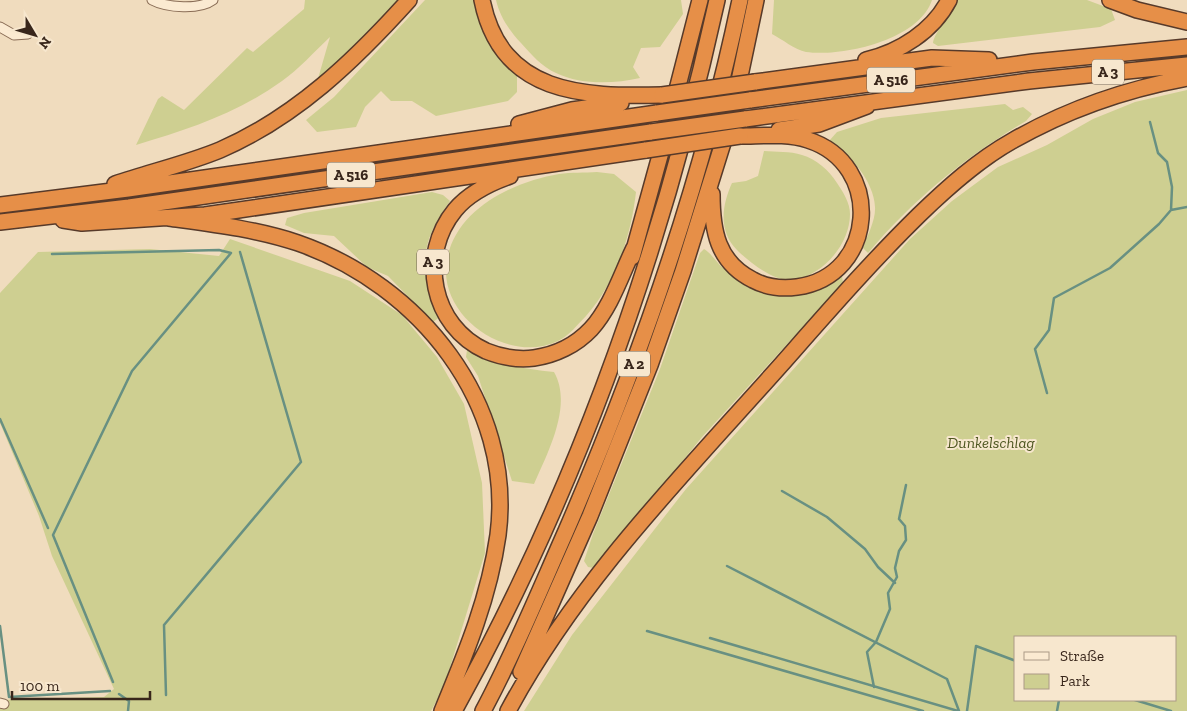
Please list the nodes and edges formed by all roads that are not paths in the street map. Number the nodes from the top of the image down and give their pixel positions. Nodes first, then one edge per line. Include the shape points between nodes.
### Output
1 (152, 0) edge
2 (213, 0) edge
3 (409, 0) edge
4 (482, 0) edge
5 (692, 0) edge
6 (700, 0) edge
7 (718, 0) edge
8 (740, 0) edge
9 (756, 0) edge
10 (949, 0) edge
11 (1110, 0) edge
12 (1187, 22) edge
13 (0, 27) edge
14 (28, 34) dead end
15 (1187, 47) edge
16 (687, 50) junction
17 (1033, 62) junction
18 (1187, 65) edge
19 (802, 76) junction
20 (1187, 78) edge
21 (662, 95) junction
22 (885, 99) junction
23 (740, 136) junction
24 (472, 140) junction
25 (540, 166) junction
26 (712, 179) junction
27 (80, 195) junction
28 (0, 205) edge
29 (50, 217) junction
30 (169, 218) junction
31 (0, 222) edge
32 (634, 248) junction
33 (599, 395) junction
34 (442, 711) edge
35 (454, 711) edge
36 (482, 711) edge
37 (501, 711) edge
38 (508, 711) edge

1 - 2 street via 163,4 202,6
3 - 27 highway via 334,77 273,122 201,157
4 - 21 highway via 497,43 519,66 540,80 565,90 588,94
5 - 16 highway
6 - 16 highway
7 - 33 highway, A 2 via 675,167 647,259
8 - 36 highway, A 2 via 703,152 623,395 509,662
9 - 26 highway via 732,114
10 - 19 highway via 929,28 906,44 875,58
11 - 12 highway
13 - 14 street via 14,35
15 - 17 highway, A 516
16 - 32 highway
17 - 19 highway via 932,58
17 - 24 highway, A 516, bridge
18 - 22 highway, A 3
19 - 21 highway, bridge
20 - 38 highway via 1123,93 1068,114 1012,141 946,190 852,284 621,545 563,621
21 - 24 highway via 572,110
22 - 23 highway via 819,124
22 - 29 highway, A 516, bridge
23 - 25 highway, A 3, bridge
23 - 26 highway via 802,138 828,149 845,164 856,184 862,206 860,232 849,254 833,272 804,286 778,288 748,278 728,261 717,240 712,218
24 - 27 highway, A 516
25 - 30 highway
25 - 32 highway, A 3 via 474,193 456,209 441,232 433,264 436,293 448,319 463,336 483,349 507,357 529,359 562,350 582,337 598,320
26 - 37 highway via 619,448 559,588
27 - 28 highway, A 516
29 - 30 highway via 82,223
29 - 31 highway, A 516
30 - 34 highway via 266,234 299,243 351,266 409,307 432,331 460,369 482,415 493,451 498,473 499,512 492,573 482,610
32 - 33 highway
33 - 35 highway, A 2 via 528,564

